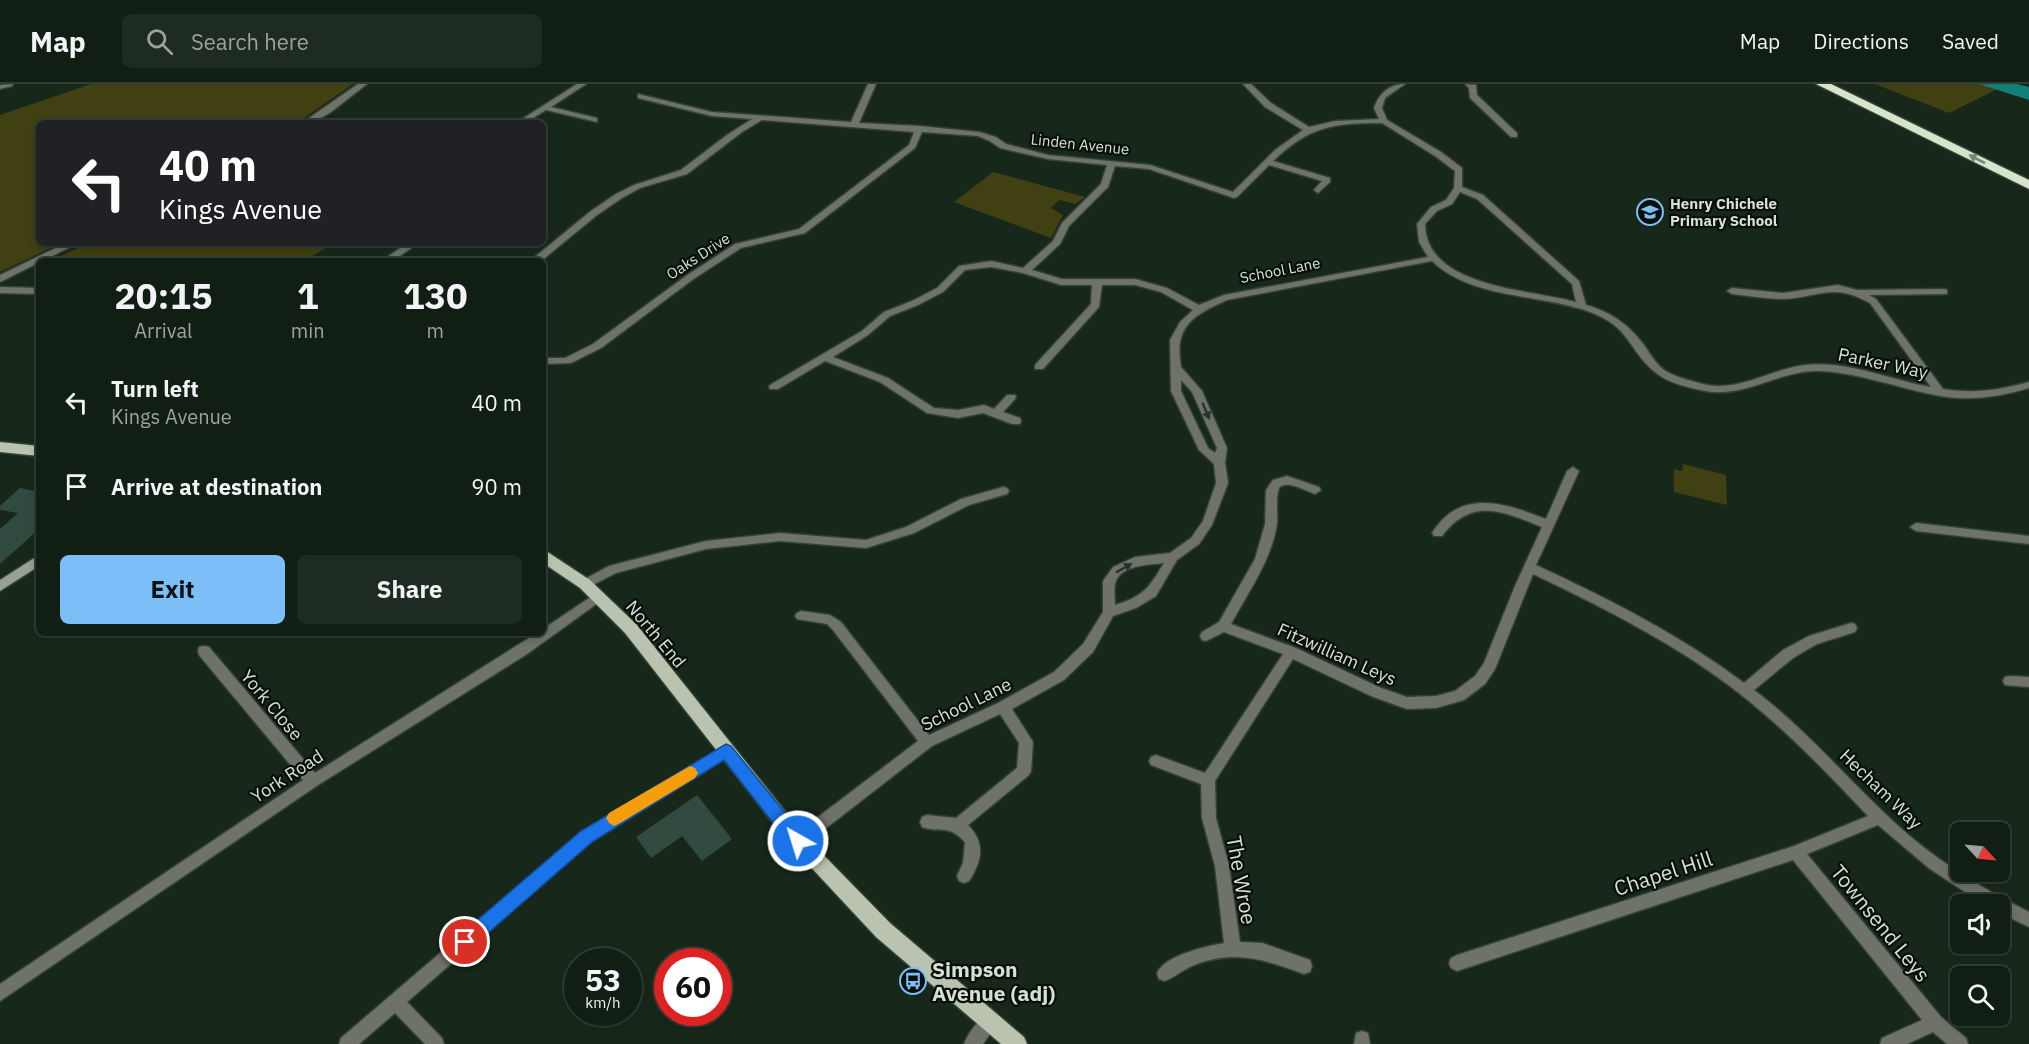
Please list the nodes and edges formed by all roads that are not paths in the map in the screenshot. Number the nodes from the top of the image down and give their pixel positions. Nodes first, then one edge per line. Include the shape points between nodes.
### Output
1 (9, 84) edge
2 (363, 84) edge
3 (582, 84) edge
4 (872, 84) edge
5 (1247, 84) edge
6 (1401, 84) edge
7 (1469, 84) edge
8 (1822, 84) edge
9 (1847, 84) edge
10 (0, 87) edge
11 (641, 96) dead end
12 (544, 107) junction
13 (759, 119) junction
14 (311, 120) edge
15 (524, 120) edge
16 (594, 120) dead end
17 (1384, 121) junction
18 (854, 124) junction
19 (920, 128) junction
20 (1308, 130) junction
21 (1514, 135) dead end
22 (1112, 162) junction
23 (1269, 162) junction
24 (2029, 173) edge
25 (2029, 185) edge
26 (1458, 188) junction
27 (1318, 190) dead end
28 (67, 246) edge
29 (409, 246) edge
30 (43, 258) edge
31 (391, 258) edge
32 (539, 258) edge
33 (1435, 258) junction
34 (36, 261) edge
35 (1025, 271) junction
36 (0, 279) edge
37 (1097, 282) junction
38 (0, 290) edge
39 (36, 291) edge
40 (1732, 291) dead end
41 (1858, 292) junction
42 (1944, 292) dead end
43 (1581, 305) junction
44 (1199, 309) junction
45 (824, 357) junction
46 (546, 361) edge
47 (1039, 367) dead end
48 (1175, 367) junction
49 (2029, 385) edge
50 (774, 387) dead end
51 (1941, 393) junction
52 (1011, 398) dead end
53 (996, 413) junction
54 (1016, 421) dead end
55 (0, 447) edge
56 (36, 451) edge
57 (1219, 462) junction
58 (1573, 471) dead end
59 (1315, 490) dead end
60 (1003, 491) dead end
61 (1549, 525) junction
62 (1916, 527) dead end
63 (1438, 533) dead end
64 (2029, 540) edge
65 (546, 557) edge
66 (1173, 557) junction
67 (36, 562) edge
68 (1529, 567) junction
69 (585, 584) junction
70 (0, 586) edge
71 (598, 597) junction
72 (1109, 612) junction
73 (801, 615) dead end
74 (1223, 626) junction
75 (1851, 628) dead end
76 (546, 633) edge
77 (542, 636) edge
78 (1206, 636) dead end
79 (204, 651) dead end
80 (1291, 652) junction
81 (2010, 681) dead end
82 (2029, 682) edge
83 (1746, 689) junction
84 (1003, 707) junction
85 (927, 742) junction
86 (726, 751) junction
87 (1156, 761) dead end
88 (1209, 780) junction
89 (313, 782) junction
90 (1879, 818) junction
91 (927, 822) dead end
92 (958, 825) junction
93 (798, 841) junction
94 (1796, 852) junction
95 (964, 876) dead end
96 (1982, 894) edge
97 (2010, 910) edge
98 (2029, 920) edge
99 (1233, 949) junction
100 (1457, 963) dead end
101 (1304, 966) dead end
102 (1165, 973) dead end
103 (0, 993) edge
104 (396, 1002) junction
105 (990, 1022) junction
106 (1935, 1023) junction
107 (347, 1044) edge
108 (436, 1044) edge
109 (972, 1044) edge
110 (1017, 1044) edge
111 (1888, 1044) edge
112 (1960, 1044) edge

1 - 10 street
2 - 14 street
3 - 12 street
4 - 18 street
5 - 20 street via 1268,105
6 - 17 street via 1382,97 1378,108
7 - 21 street via 1473,96
25 -> 8 highway
9 - 24 highway
11 - 13 street, Linden Avenue via 711,114
12 - 15 street
12 - 16 street
13 - 18 street, Linden Avenue
13 - 32 street via 742,127 684,172 623,194
17 - 20 street, Linden Avenue via 1349,121
17 - 26 street via 1459,171
18 - 19 street, Linden Avenue
19 - 22 street, Linden Avenue via 978,134 1004,146 1048,157
19 - 46 street, Oaks Drive via 912,146 802,231 738,246 597,346 567,361
20 - 23 street, Linden Avenue via 1286,144
22 - 23 street, Linden Avenue via 1150,167 1234,195
22 - 35 street via 1105,185 1065,225 1057,242
23 - 27 street via 1327,180
26 - 33 street via 1449,202 1421,224 1423,242
26 - 43 street via 1480,197 1576,284
28 - 30 street
29 - 31 street
33 - 43 street via 1457,276 1485,286
33 - 44 street, School Lane via 1224,298
34 - 36 street
35 - 37 street via 1061,282
35 - 45 street via 991,264 963,268 940,290 887,314 865,333
37 - 44 street via 1135,282 1164,290
37 - 47 street via 1096,305
38 - 39 street
40 - 41 street via 1784,296 1834,287
41 - 42 street
41 - 51 street via 1873,301
43 - 51 street, Parker Way via 1616,320 1661,372 1709,388 1737,388 1807,367 1845,369
44 - 48 street, School Lane via 1183,324 1174,340
45 - 50 street
45 - 53 street via 884,380 931,411 958,414 984,409
48 - 57 street, School Lane via 1176,391 1204,450
48 -> 57 street via 1197,391 1222,448
49 - 51 street, Parker Way via 2015,392
52 - 53 street
53 - 54 street
55 - 56 main road
57 - 66 street via 1222,483 1208,522 1195,541
58 - 61 street, Fitzwilliam Leys
59 - 74 street via 1287,480 1277,483 1272,490 1271,524 1261,559
60 - 69 street via 965,502 910,530 866,544 780,537 706,545 613,569
61 - 63 street via 1510,510 1478,507 1459,510 1445,520
61 - 68 street, Fitzwilliam Leys
62 - 64 street
65 - 69 main road, North End
66 - 72 street via 1152,593
72 -> 66 street via 1109,581 1117,570 1135,562
67 - 70 main road
68 - 80 street, Fitzwilliam Leys via 1490,665 1480,680 1459,696 1407,703 1376,693
68 - 83 street, Hecham Way via 1611,605
69 - 71 main road, North End
71 - 76 street, York Road
71 - 86 main road, North End via 631,629
72 - 84 street, School Lane via 1088,648 1059,676
73 - 85 street via 837,626
74 - 78 street
74 - 80 street, Fitzwilliam Leys
75 - 83 street via 1813,640 1788,654
77 - 89 street, York Road
79 - 89 street, York Close
80 - 88 street
81 - 82 street
83 - 90 street, Hecham Way
84 - 85 street, School Lane
84 - 92 street via 1026,742 1024,771
85 - 93 street, School Lane
86 - 93 main road, North End
86 - 104 street via 586,837
87 - 88 street
88 - 99 street, The Wroe via 1209,818 1222,866
89 - 103 street, York Road
90 - 94 street, Chapel Hill
90 - 96 street, Hecham Way via 1927,857
91 - 92 street
92 - 95 street via 972,839 974,855
93 - 105 main road, North End via 883,930
94 - 100 street, Chapel Hill
94 - 106 street, Townsend Leys
97 - 98 street, Hecham Way
99 - 101 street, The Wroe via 1262,951
99 - 102 street via 1182,960
104 - 107 street
104 - 108 street
105 - 109 street
105 - 110 main road, North End
106 - 111 street
106 - 112 street, Townsend Leys

